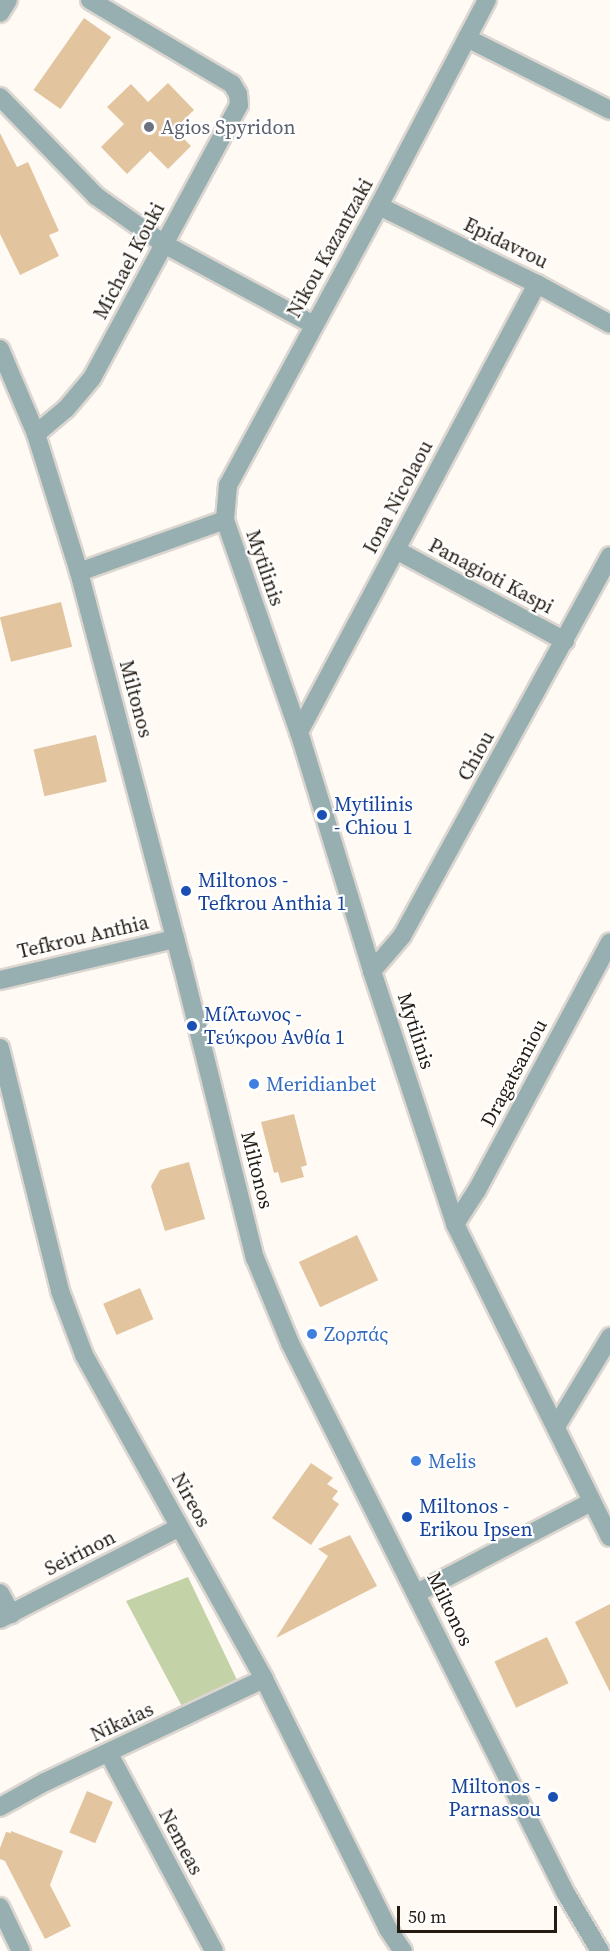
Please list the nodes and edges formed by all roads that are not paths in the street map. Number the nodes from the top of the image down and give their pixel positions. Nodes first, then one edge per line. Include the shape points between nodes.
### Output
1 (8, 0) edge
2 (90, 0) edge
3 (487, 0) edge
4 (0, 13) edge
5 (467, 38) junction
6 (0, 97) edge
7 (610, 110) edge
8 (380, 206) junction
9 (164, 244) junction
10 (537, 284) junction
11 (610, 324) edge
12 (314, 325) junction
13 (0, 349) edge
14 (36, 434) junction
15 (225, 520) junction
16 (396, 550) junction
17 (610, 556) edge
18 (79, 572) junction
19 (565, 641) junction
20 (299, 732) junction
21 (175, 939) junction
22 (610, 942) edge
23 (372, 971) junction
24 (0, 980) edge
25 (0, 1048) edge
26 (455, 1224) junction
27 (610, 1338) edge
28 (557, 1425) junction
29 (591, 1502) junction
30 (180, 1527) junction
31 (610, 1537) edge
32 (0, 1593) edge
33 (417, 1593) junction
34 (5, 1616) edge
35 (264, 1679) junction
36 (109, 1754) junction
37 (0, 1807) edge
38 (0, 1907) edge
39 (592, 1948) edge
40 (21, 1951) edge
41 (214, 1951) edge
42 (403, 1951) edge

1 - 4 street
2 - 9 street, Michael Kouki via 232,84 238,94 239,105
3 - 5 street, Nikou Kazantzaki
5 - 7 street
5 - 8 street, Nikou Kazantzaki
6 - 9 street via 96,196
8 - 10 street, Epidavrou
8 - 12 street, Nikou Kazantzaki
9 - 12 street
9 - 14 street, Michael Kouki via 92,378 66,409
10 - 11 street, Epidavrou
10 - 16 street, Iona Nicolaou
12 - 15 street, Nikou Kazantzaki via 228,485
13 - 14 street, Miltonos
14 - 18 street, Miltonos
15 - 18 street
15 - 20 street, Mytilinis
16 - 19 street, Panagioti Kaspi
16 - 20 street, Iona Nicolaou
17 - 19 street, Chiou
18 - 21 street, Miltonos
19 - 23 street, Chiou via 402,936
20 - 23 street, Mytilinis
21 - 24 street, Tefkrou Anthia
21 - 33 street, Miltonos via 255,1258 290,1342
22 - 26 street, Dragatsaniou
23 - 26 street, Mytilinis
25 - 30 street, Nireos via 60,1291 84,1355
26 - 28 street, Mytilinis
27 - 28 street
28 - 29 street, Mytilinis
29 - 31 street, Mytilinis
29 - 33 street
30 - 34 street, Seirinon
30 - 35 street, Nireos
32 - 34 street
33 - 39 street, Miltonos
35 - 36 street, Nikaias
35 - 42 street, Nireos via 388,1929
36 - 37 street, Nikaias
36 - 41 street, Nemeas
38 - 40 street

